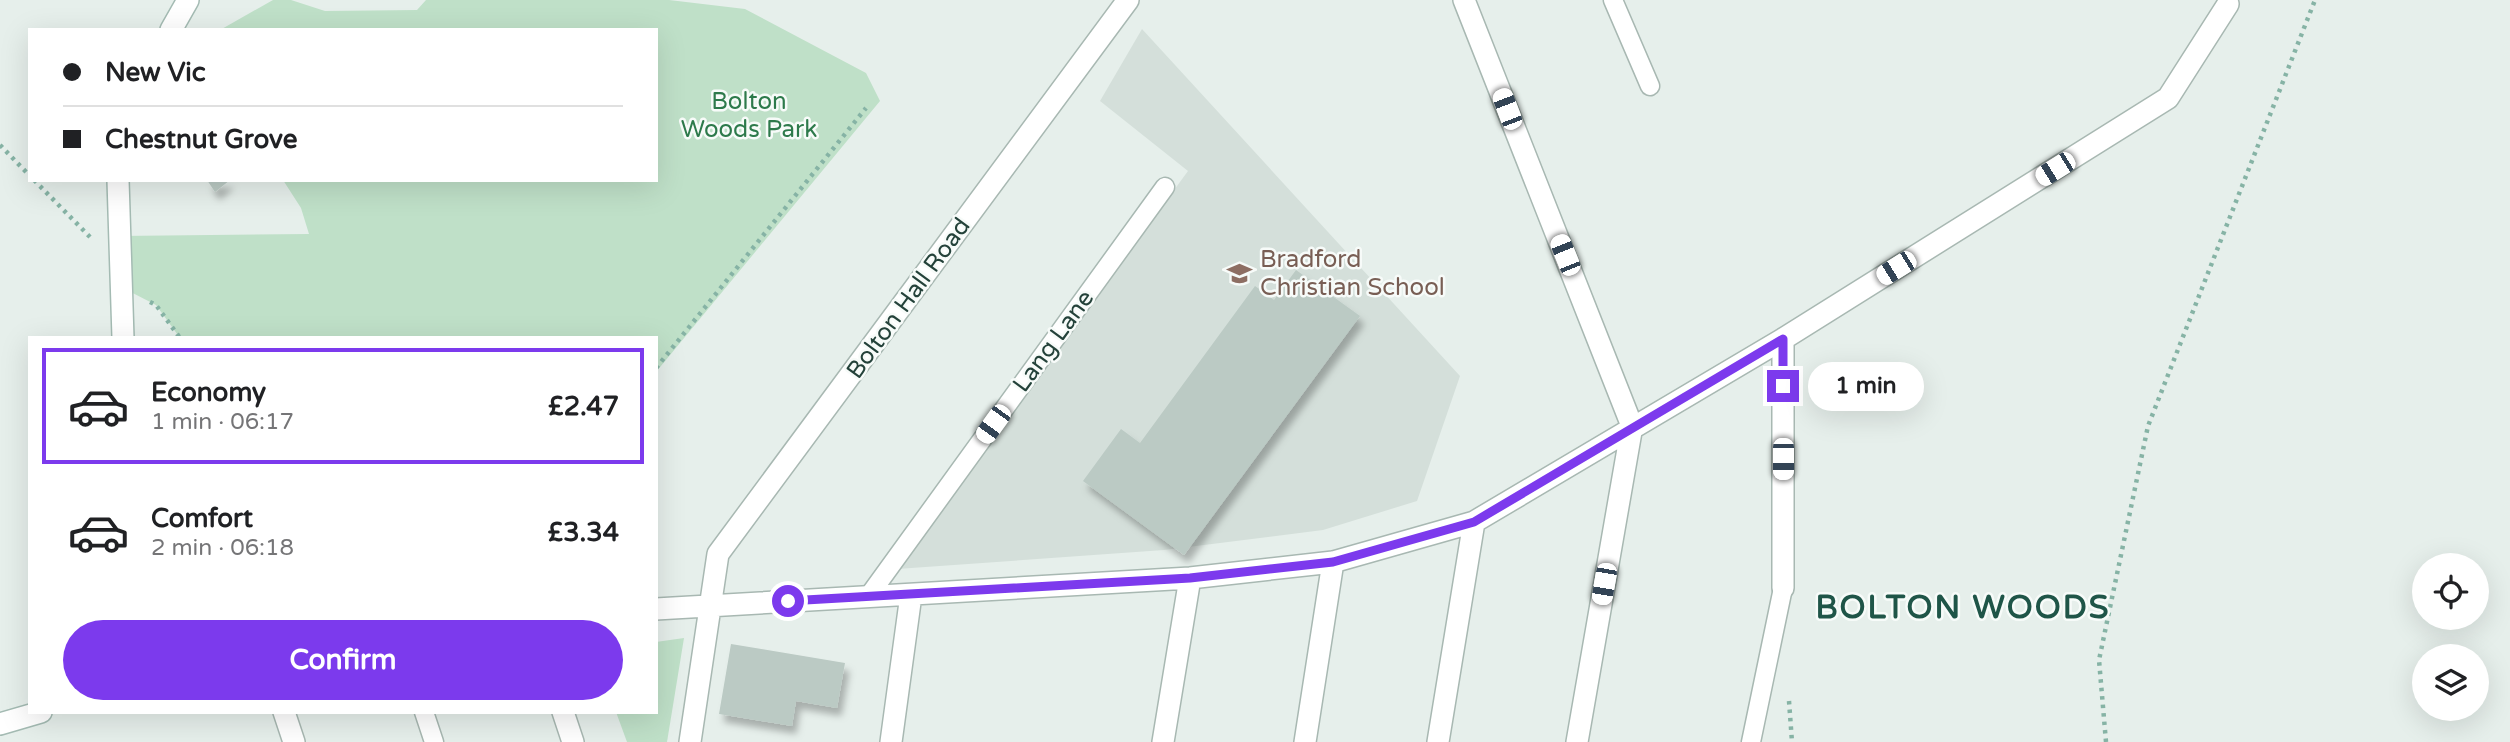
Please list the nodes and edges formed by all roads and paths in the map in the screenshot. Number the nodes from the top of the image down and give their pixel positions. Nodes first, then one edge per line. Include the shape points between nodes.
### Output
1 (188, 0) edge
2 (1128, 0) edge
3 (1464, 0) edge
4 (1613, 0) edge
5 (2315, 0) edge
6 (2228, 4) dead end
7 (172, 28) edge
8 (1650, 86) dead end
9 (866, 108) dead end
10 (0, 145) edge
11 (28, 174) edge
12 (36, 182) edge
13 (118, 182) edge
14 (1165, 187) dead end
15 (120, 268) junction
16 (123, 336) edge
17 (1783, 339) junction
18 (658, 366) edge
19 (1632, 426) junction
20 (1474, 522) junction
21 (1333, 562) junction
22 (1190, 578) junction
23 (1783, 588) joint
24 (911, 595) junction
25 (868, 597) junction
26 (711, 605) junction
27 (658, 609) edge
28 (34, 714) edge
29 (285, 714) edge
30 (425, 714) edge
31 (564, 714) edge
32 (0, 724) edge
33 (294, 742) edge
34 (434, 742) edge
35 (573, 742) edge
36 (690, 742) edge
37 (891, 742) edge
38 (1163, 742) edge
39 (1305, 742) edge
40 (1438, 742) edge
41 (1577, 742) edge
42 (1751, 742) edge
43 (2106, 742) edge

1 - 7 street
2 - 26 street, Bolton Hall Road via 718,554
3 - 19 street
4 - 8 lane
5 - 43 path via 2148,426 2099,660
6 - 17 street via 2168,98
9 - 18 path
10 - 11 path
12 - 15 path
13 - 15 street
14 - 25 lane, Lang Lane
15 - 16 street
17 - 19 street
17 - 23 street
19 - 20 street
19 - 41 street
20 - 21 street
20 - 40 street
21 - 22 street
21 - 39 street
22 - 24 street
22 - 38 street
23 - 42 lane
24 - 25 street
24 - 37 street
25 - 26 street
26 - 27 street
26 - 36 street, Bolton Hall Road
28 - 32 street
29 - 33 street
30 - 34 lane
31 - 35 street

